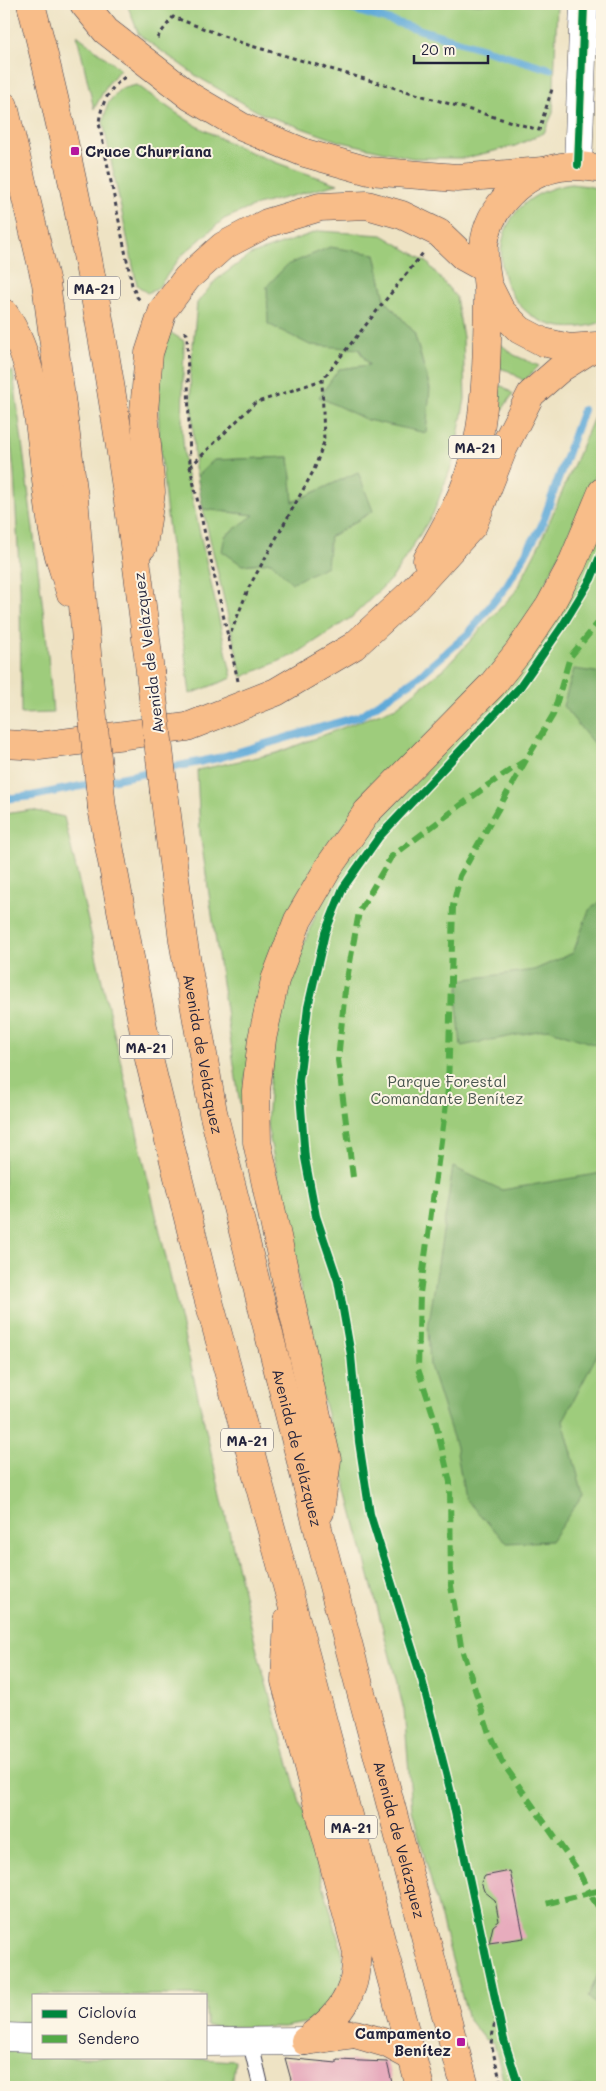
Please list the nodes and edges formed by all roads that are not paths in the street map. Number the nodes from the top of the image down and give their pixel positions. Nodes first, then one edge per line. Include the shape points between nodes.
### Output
1 (31, 4) edge
2 (84, 4) edge
3 (584, 4) edge
4 (4, 106) edge
5 (590, 167) edge
6 (543, 171) junction
7 (486, 278) junction
8 (4, 314) edge
9 (599, 345) edge
10 (602, 492) edge
11 (139, 575) junction
12 (410, 593) junction
13 (88, 667) junction
14 (4, 744) edge
15 (318, 1529) junction
16 (290, 1597) junction
17 (4, 2037) edge
18 (32, 2038) edge
19 (305, 2041) junction
20 (208, 2042) edge
21 (250, 2042) junction
22 (412, 2057) junction
23 (261, 2087) edge
24 (420, 2087) edge
25 (465, 2087) edge

1 - 11 main road, Avenida de Velázquez / MA-21 via 56,99 98,306
2 - 6 main road via 106,31 191,96 242,127 305,153 369,171 458,178
3 - 5 street
4 - 13 main road, MA-21 via 46,282 74,497
5 - 6 main road via 560,167
6 - 7 main road via 521,183 504,200 491,221 484,244
7 - 9 main road via 501,311 520,330 543,342 569,348
7 - 11 main road via 440,233 402,215 367,204 320,207 302,212 267,223 223,246 152,309 144,411 151,492
7 - 12 main road, MA-21 via 487,371 481,425 462,494
8 - 13 main road via 23,348 35,402 52,528
9 - 12 main road, MA-21 via 561,368 531,394 503,449 473,526
10 - 15 main road via 572,564 549,607 492,685 367,812 330,865 298,920 275,980 262,1039 256,1091 257,1142 327,1460
11 - 15 main road, Avenida de Velázquez / MA-21, bridge via 183,940 213,1112
12 - 14 main road, MA-21 via 354,646 276,692 187,727 39,746
13 - 16 main road, MA-21, bridge via 102,808 149,1059 204,1283
15 - 25 main road, Avenida de Velázquez / MA-21
16 - 19 main road via 285,1681 357,1952 353,1986 340,2011
16 - 22 main road, MA-21
17 - 18 street
19 - 21 street
19 - 22 main road via 354,2034 386,2043
20 - 21 street
21 - 23 lane
22 - 24 main road, MA-21

